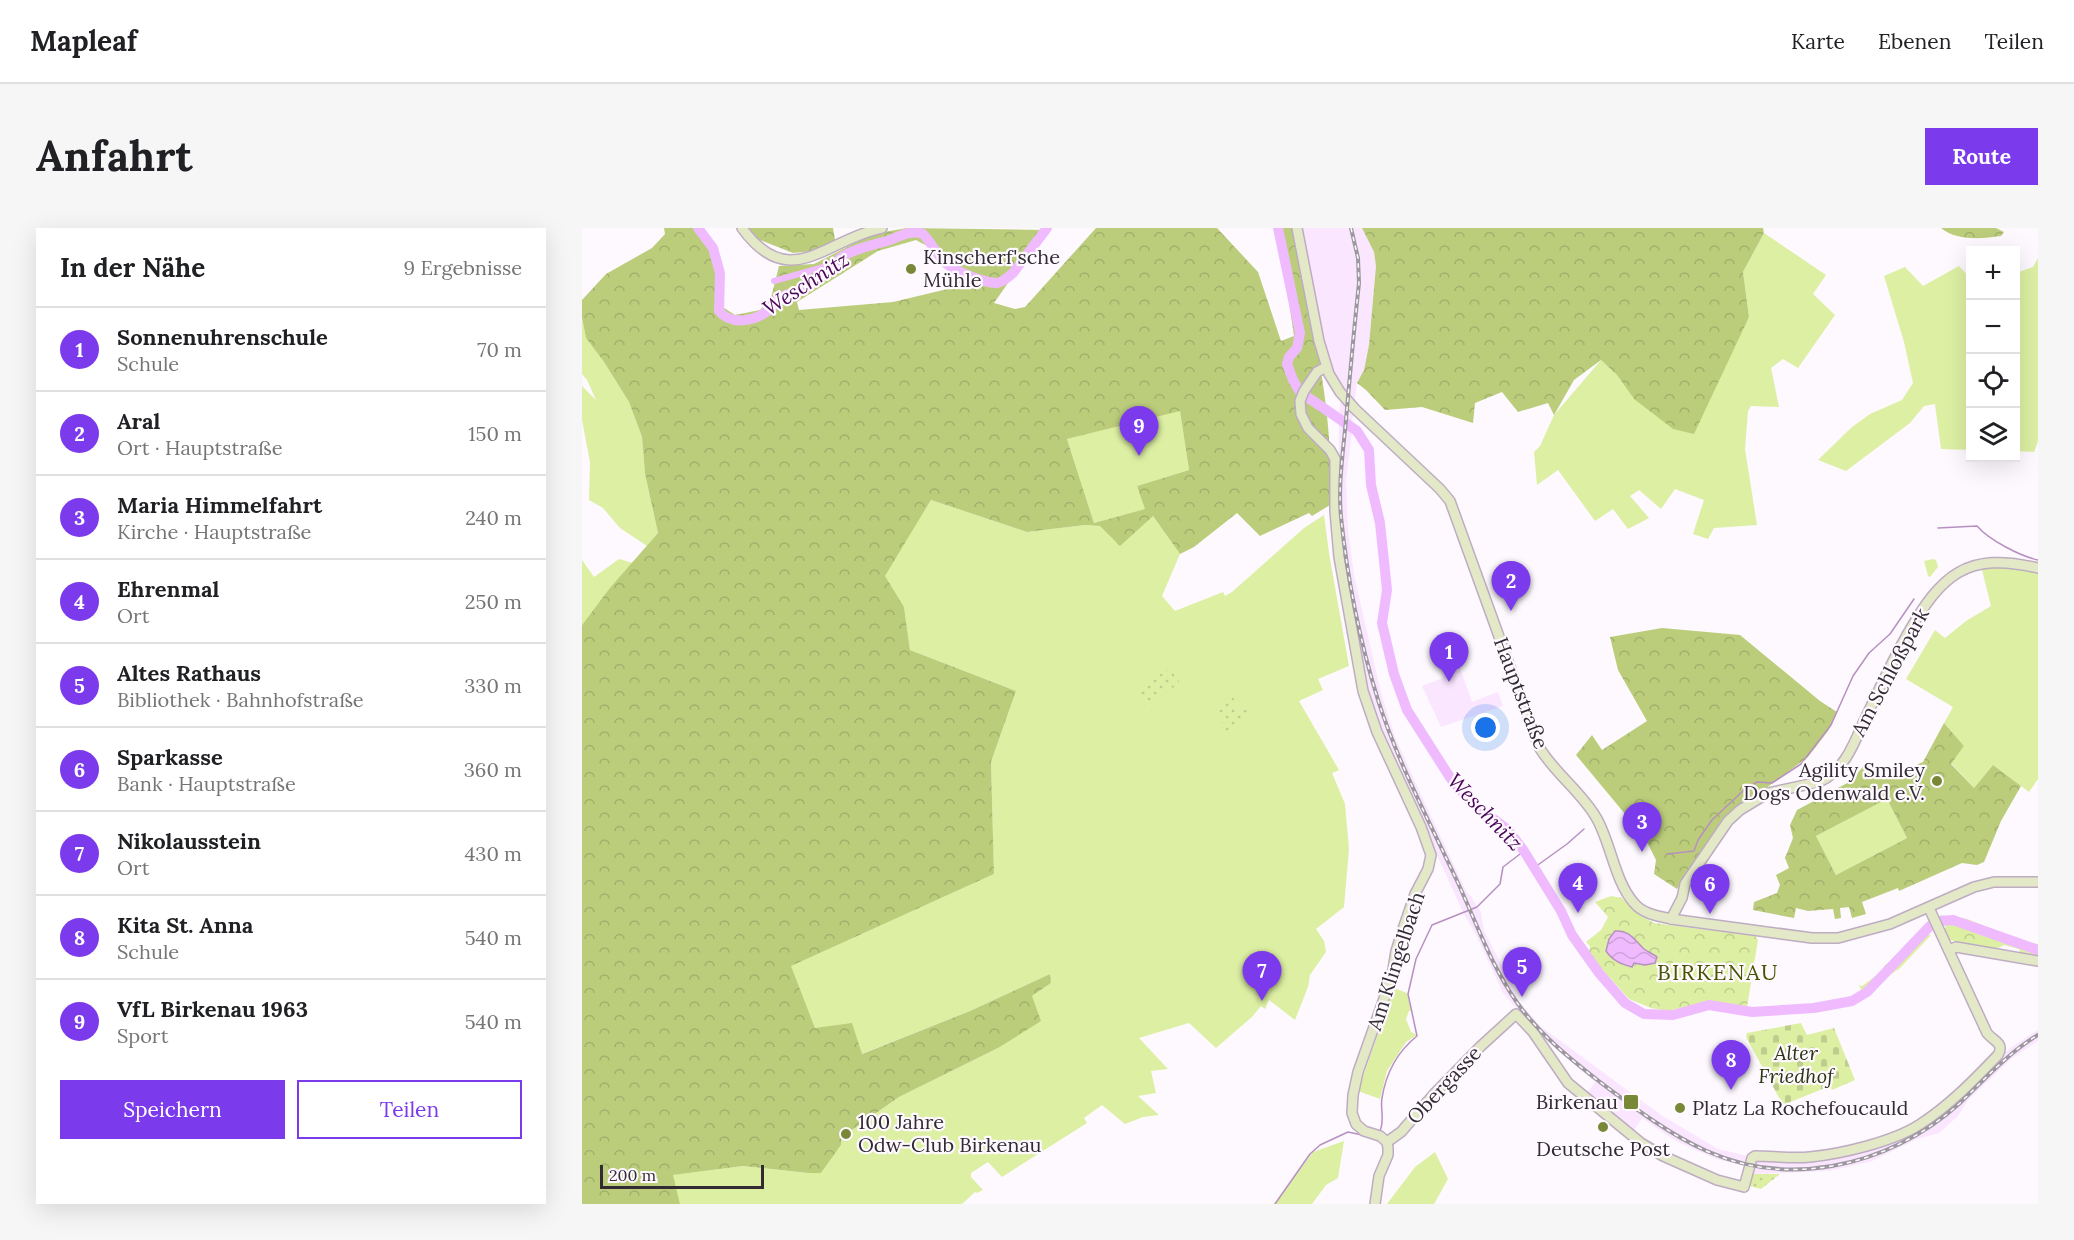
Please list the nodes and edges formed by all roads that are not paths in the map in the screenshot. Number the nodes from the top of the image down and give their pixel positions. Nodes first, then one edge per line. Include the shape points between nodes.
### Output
1 (742, 228) edge
2 (882, 228) edge
3 (1297, 228) edge
4 (1319, 377) junction
5 (2038, 568) edge
6 (2038, 882) edge
7 (1929, 908) junction
8 (1671, 919) junction
9 (1949, 950) junction
10 (2038, 961) edge
11 (1381, 1137) junction
12 (1375, 1204) edge

1 - 2 main road via 769,254 796,260
3 - 4 main road via 1319,340
4 - 8 main road, Hauptstraße via 1340,392 1450,501 1539,747 1596,817 1631,900 1645,912
4 - 11 main road, Am Klingelbach via 1300,401 1301,414 1335,459 1338,549 1359,671 1377,732 1431,855 1403,929 1352,1103 1359,1129
5 - 8 main road, Am Schloßpark via 1997,561 1974,565 1942,584 1925,604 1885,676 1842,766 1819,782 1768,793 1728,821 1685,884
6 - 7 main road, Hauptstraße via 1994,882
7 - 8 main road, Hauptstraße via 1838,938
7 - 9 main road
9 - 10 main road via 1956,947
9 - 11 main road, Obergasse via 1987,1033 2000,1044 1998,1055 1965,1089 1910,1130 1840,1153 1754,1156 1744,1187 1704,1175 1641,1143 1568,1083 1516,1014 1434,1093 1401,1132
11 - 12 main road via 1388,1151

